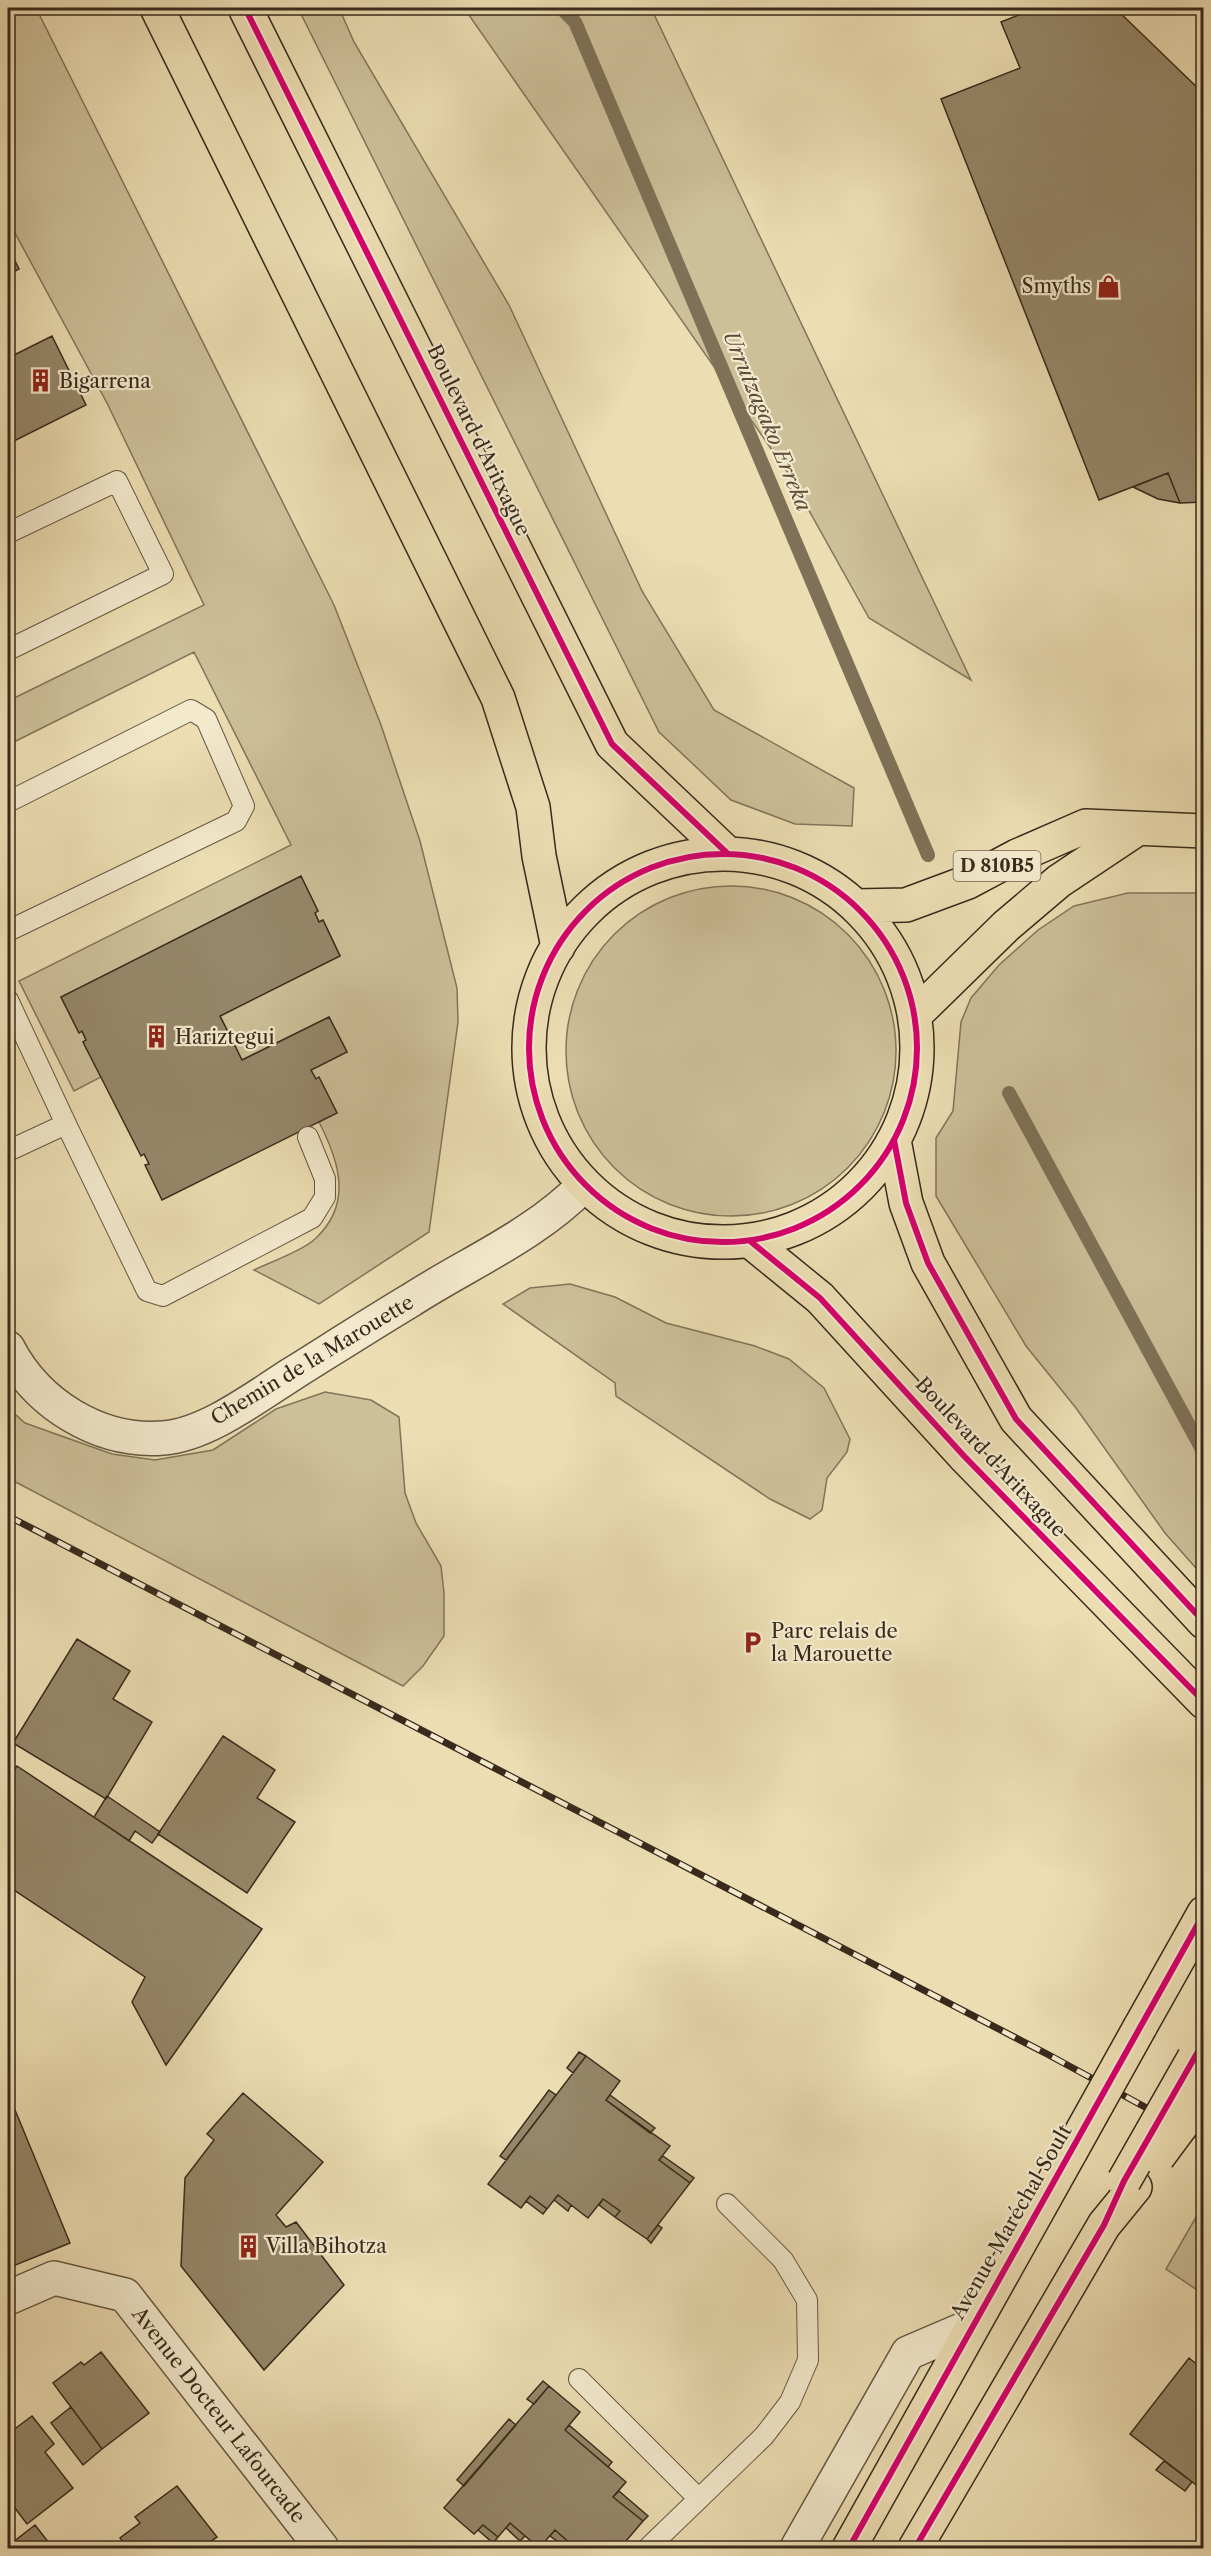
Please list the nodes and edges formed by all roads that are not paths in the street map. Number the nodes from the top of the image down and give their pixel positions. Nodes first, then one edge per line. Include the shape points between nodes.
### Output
1 (158, 8) edge
2 (245, 8) edge
3 (8, 533) edge
4 (8, 650) edge
5 (8, 802) edge
6 (1137, 829) junction
7 (1203, 831) edge
8 (728, 854) junction
9 (856, 906) junction
10 (8, 931) edge
11 (558, 947) junction
12 (8, 1000) edge
13 (915, 1015) junction
14 (66, 1124) junction
15 (308, 1137) dead end
16 (894, 1140) junction
17 (8, 1151) edge
18 (584, 1185) junction
19 (750, 1241) junction
20 (8, 1348) edge
21 (1203, 1622) edge
22 (1203, 1702) edge
23 (1203, 1913) edge
24 (1199, 2050) edge
25 (1203, 2095) edge
26 (1130, 2184) junction
27 (727, 2204) dead end
28 (8, 2298) edge
29 (971, 2326) junction
30 (579, 2379) dead end
31 (699, 2499) junction
32 (322, 2548) edge
33 (648, 2548) edge
34 (797, 2548) edge
35 (849, 2548) edge
36 (915, 2548) edge

1 - 11 main road via 498,698 533,807
2 - 8 main road, Boulevard d'Aritxague via 612,744
3 - 4 lane via 117,481 162,574
5 - 10 lane via 191,710 206,719 244,806 236,821
6 - 7 main road, D 810B5
6 - 9 main road, D 810B5 via 1086,826 968,882 906,905
6 - 13 main road, D 810B5 via 1059,881 1006,926
8 - 9 main road via 774,860 818,878
8 - 11 main road via 675,860 624,881 582,915
9 - 13 main road via 894,955
11 - 18 main road via 534,1001 528,1050 535,1100 554,1145
12 - 14 lane
13 - 16 main road via 917,1057 910,1100
14 - 15 lane via 147,1291 163,1296 312,1218 325,1197 325,1179
14 - 17 lane
16 - 19 main road via 868,1177 834,1207 794,1229
16 - 21 main road via 906,1203 928,1263 1016,1419
18 - 19 main road via 620,1213 660,1232 704,1242
18 - 20 street, Chemin de la Marouette via 563,1207 522,1237 417,1296 220,1419 166,1438 118,1434 74,1416 32,1384
19 - 22 main road, Boulevard d'Aritxague via 820,1298 964,1456
23 - 29 main road, Avenue Maréchal Soult, bridge
24 - 26 main road, bridge
25 - 26 main road, bridge
26 - 36 main road
27 - 31 lane via 783,2260 807,2300 808,2360 790,2402 765,2436
28 - 32 street, Avenue Docteur Lafourcade via 54,2278 126,2295
29 - 34 street via 908,2353
29 - 35 main road, Avenue Maréchal Soult
30 - 31 lane
31 - 33 lane

